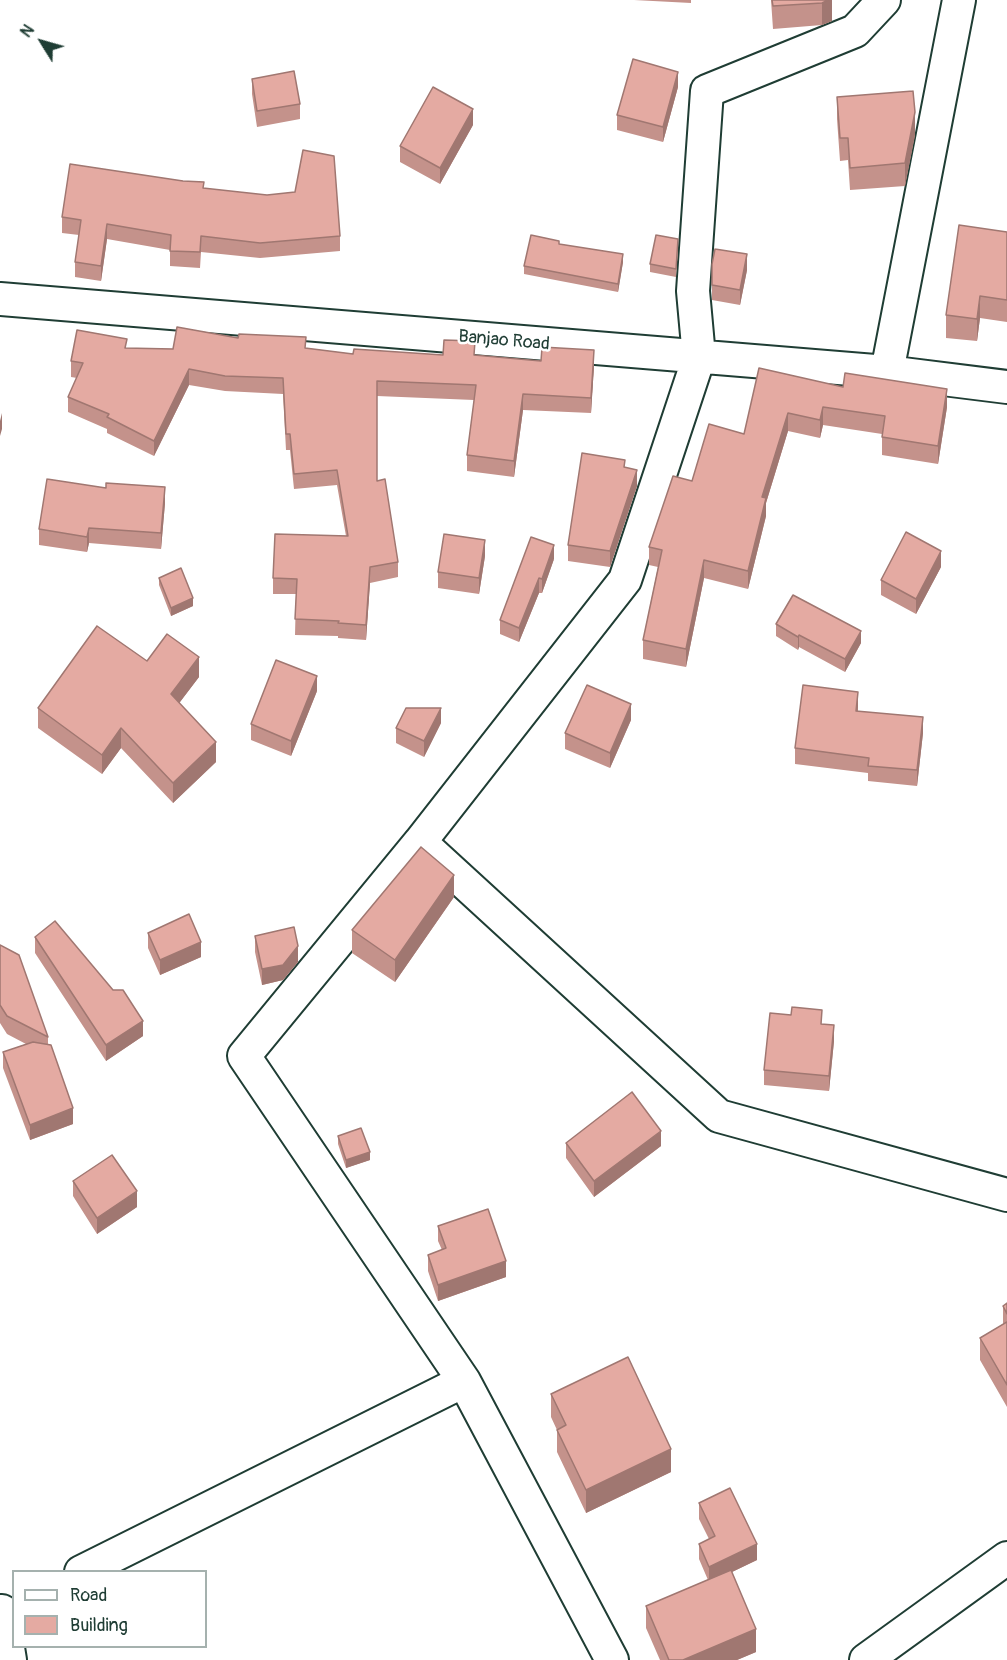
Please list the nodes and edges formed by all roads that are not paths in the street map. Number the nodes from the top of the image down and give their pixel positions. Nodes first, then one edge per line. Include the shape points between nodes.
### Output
1 (884, 0) edge
2 (959, 0) edge
3 (0, 299) edge
4 (699, 357) junction
5 (887, 372) junction
6 (1007, 387) edge
7 (420, 842) junction
8 (1007, 1195) edge
9 (464, 1381) junction
10 (1007, 1558) edge
11 (85, 1570) edge
12 (5, 1609) edge
13 (10, 1660) edge
14 (612, 1660) edge
15 (866, 1660) edge

1 - 4 street via 855,31 708,91 693,291
2 - 5 street
3 - 4 street, Banjao Road
4 - 5 street, Banjao Road
4 - 7 street via 625,580
5 - 6 street, Banjao Road
7 - 8 street via 719,1116
7 - 9 street via 244,1056
9 - 11 street
9 - 14 street
10 - 15 street
12 - 13 street

